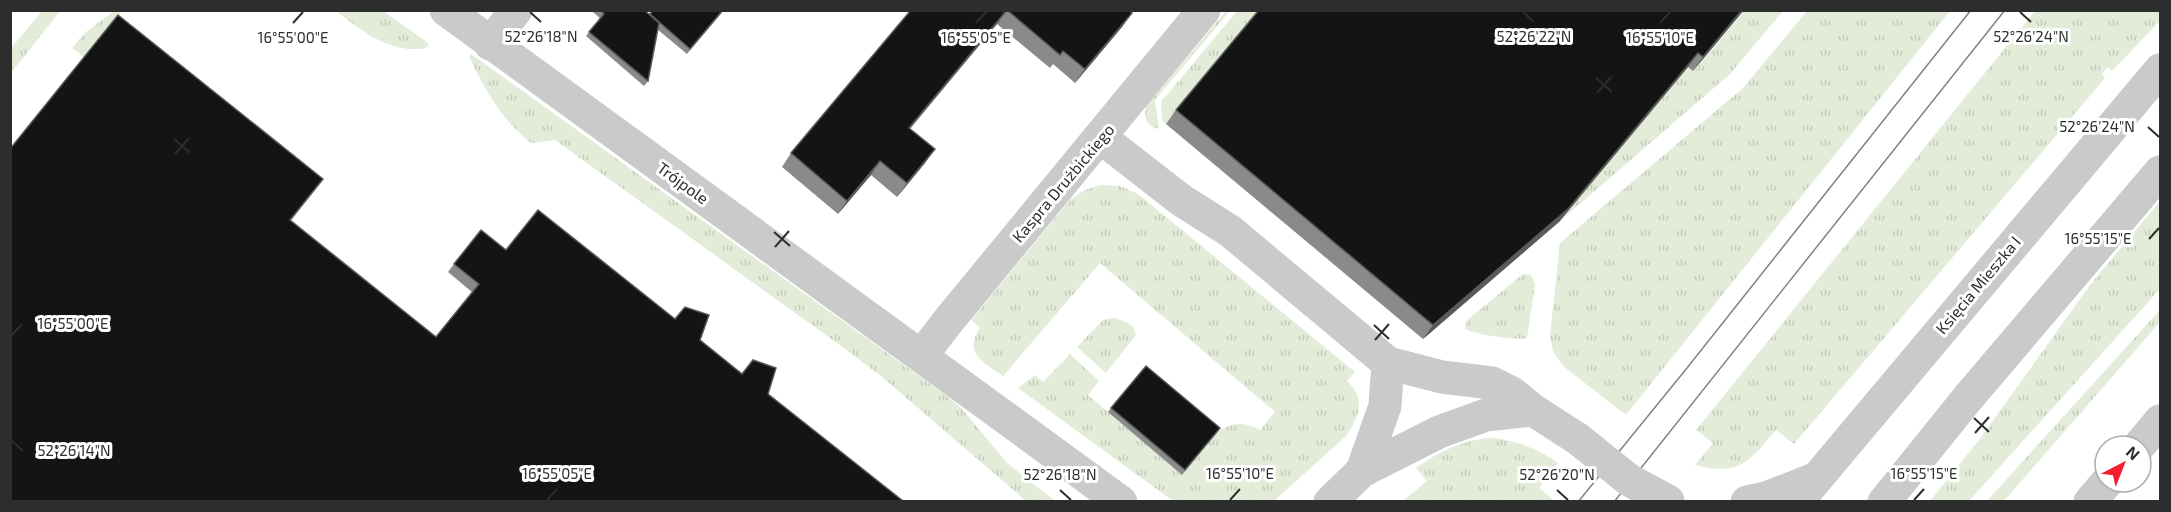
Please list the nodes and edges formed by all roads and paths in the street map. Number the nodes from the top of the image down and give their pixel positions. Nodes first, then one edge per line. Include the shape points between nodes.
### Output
1 (446, 10) edge
2 (516, 10) edge
3 (1204, 10) edge
4 (490, 44) junction
5 (2160, 70) edge
6 (1100, 137) junction
7 (2160, 172) edge
8 (922, 355) junction
9 (1388, 363) junction
10 (1533, 410) junction
11 (2160, 421) edge
12 (2149, 434) edge
13 (1362, 471) junction
14 (1806, 490) edge
15 (1635, 491) edge
16 (1121, 501) edge
17 (1330, 501) edge
18 (1668, 501) edge
19 (1674, 501) edge
20 (1747, 501) edge
21 (1884, 501) edge

1 - 4 street, Trójpole
2 - 4 street
3 - 6 street, Kaspra Drużbickiego
4 - 8 street, Trójpole
5 - 14 street, Księcia Mieszka I
6 - 8 street, Kaspra Drużbickiego
6 - 9 street via 1181,200 1230,231
7 - 21 street
8 - 16 street, Trójpole
9 - 10 street via 1442,377 1492,383
9 - 13 street via 1385,406
10 - 13 street via 1471,419
10 - 15 street, bridge via 1578,439
11 - 12 street
13 - 17 street
14 - 20 street
15 - 18 street, bridge
18 - 19 street

